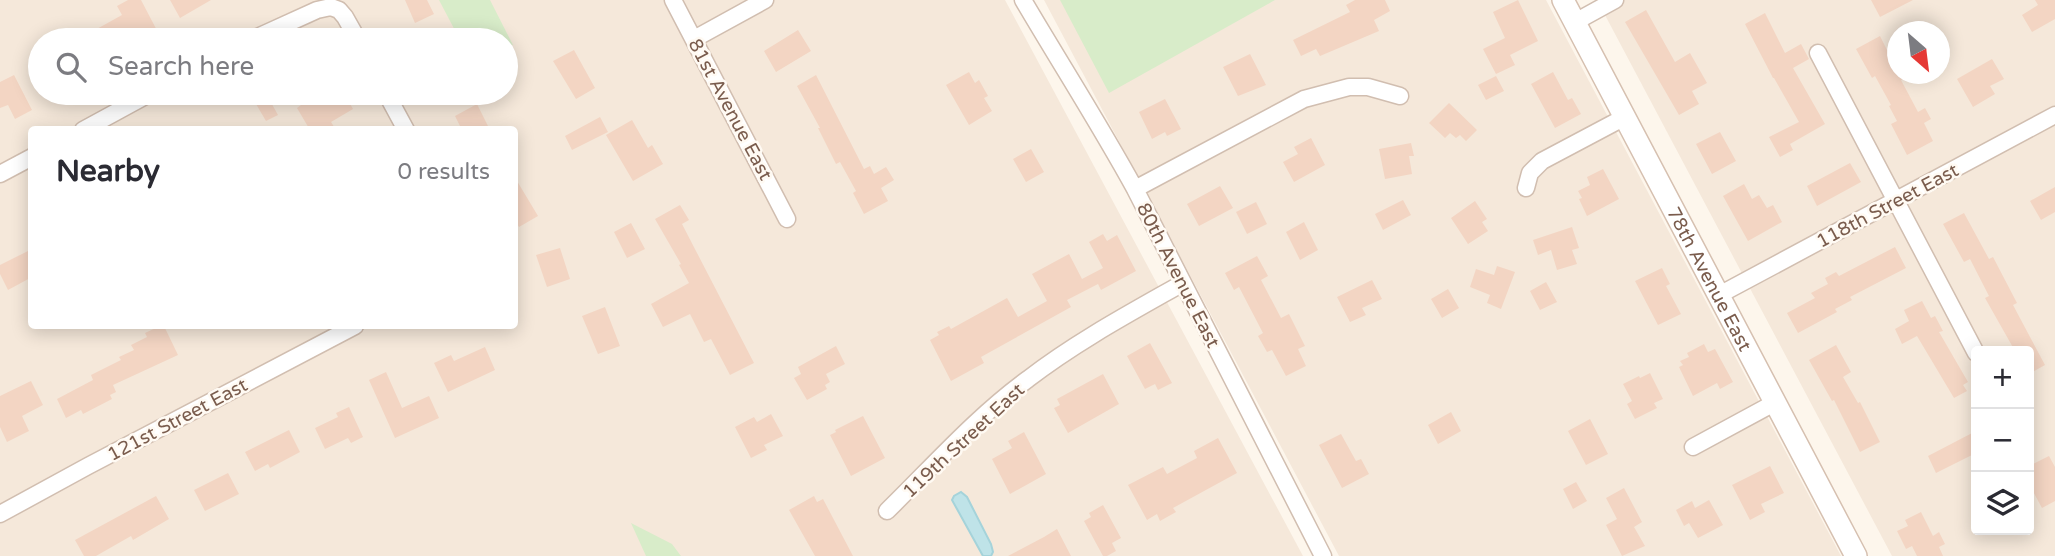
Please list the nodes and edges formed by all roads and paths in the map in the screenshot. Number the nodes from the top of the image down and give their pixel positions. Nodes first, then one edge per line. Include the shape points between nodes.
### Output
1 (673, 0) edge
2 (765, 0) edge
3 (1023, 0) edge
4 (1563, 0) edge
5 (1615, 0) edge
6 (1575, 22) junction
7 (277, 28) edge
8 (351, 28) edge
9 (694, 38) junction
10 (1818, 53) dead end
11 (1400, 96) dead end
12 (129, 105) edge
13 (392, 105) edge
14 (2055, 115) edge
15 (1625, 117) junction
16 (90, 126) edge
17 (404, 126) edge
18 (28, 159) edge
19 (0, 174) edge
20 (1526, 188) dead end
21 (1135, 189) junction
22 (1896, 200) junction
23 (787, 219) dead end
24 (1183, 283) junction
25 (1719, 295) junction
26 (349, 329) edge
27 (1972, 346) edge
28 (1776, 402) junction
29 (1693, 447) dead end
30 (887, 512) dead end
31 (0, 514) edge
32 (1323, 556) edge
33 (1856, 556) edge

1 - 9 street, 81st Avenue East
2 - 9 street
3 - 21 street, 80th Avenue East
4 - 6 street, 78th Avenue East
5 - 6 street
6 - 15 street, 78th Avenue East
7 - 8 street via 331,7 339,10
9 - 23 street, 81st Avenue East
10 - 22 street
11 - 21 street via 1349,87 1304,99
12 - 16 street
13 - 17 street
14 - 22 street, 118th Street East
15 - 20 street via 1542,161 1530,173
15 - 25 street, 78th Avenue East
18 - 19 street
21 - 24 street, 80th Avenue East
22 - 25 street, 118th Street East
22 - 27 street
24 - 30 street, 119th Street East via 1070,348 1026,380 976,422
24 - 32 street, 80th Avenue East
25 - 28 street, 78th Avenue East
26 - 31 street, 121st Street East
28 - 29 street
28 - 33 street, 78th Avenue East

